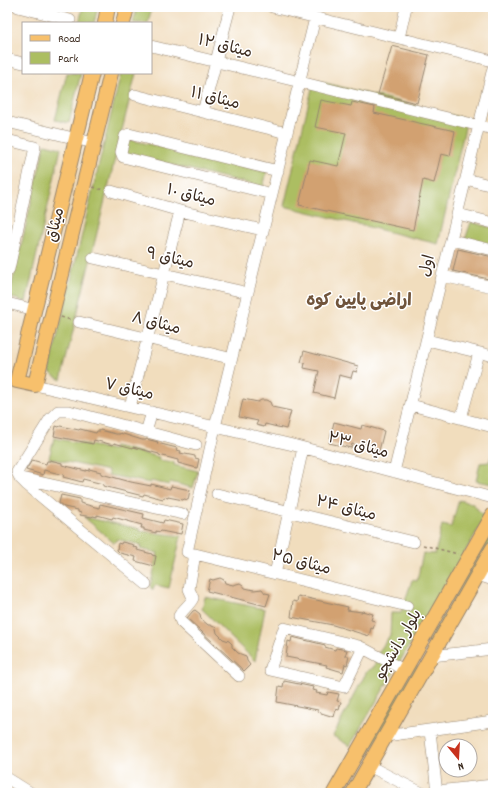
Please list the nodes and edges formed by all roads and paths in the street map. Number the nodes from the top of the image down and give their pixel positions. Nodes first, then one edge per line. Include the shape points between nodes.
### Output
1 (18, 7) edge
2 (108, 7) edge
3 (127, 7) edge
4 (230, 7) edge
5 (272, 7) edge
6 (406, 7) edge
7 (315, 18) junction
8 (70, 20) dead end
9 (105, 22) edge
10 (123, 22) edge
11 (399, 38) junction
12 (152, 46) edge
13 (7, 59) edge
14 (493, 60) edge
15 (216, 62) junction
16 (22, 63) edge
17 (493, 68) edge
18 (92, 74) edge
19 (111, 74) edge
20 (296, 81) junction
21 (135, 95) dead end
22 (203, 112) junction
23 (7, 122) edge
24 (479, 126) junction
25 (493, 129) edge
26 (287, 133) junction
27 (76, 139) junction
28 (7, 140) edge
29 (94, 143) junction
30 (278, 171) junction
31 (466, 179) junction
32 (83, 185) junction
33 (493, 186) edge
34 (111, 191) joint
35 (272, 194) junction
36 (180, 211) junction
37 (458, 214) junction
38 (493, 224) edge
39 (263, 230) junction
40 (452, 240) junction
41 (493, 250) edge
42 (94, 258) dead end
43 (7, 272) edge
44 (164, 274) junction
45 (442, 276) junction
46 (493, 288) edge
47 (240, 291) dead end
48 (7, 304) edge
49 (35, 310) junction
50 (52, 315) junction
51 (79, 322) joint
52 (149, 338) junction
53 (427, 340) junction
54 (479, 353) junction
55 (493, 356) edge
56 (225, 357) dead end
57 (35, 385) junction
58 (411, 405) junction
59 (130, 407) junction
60 (152, 412) junction
61 (461, 418) junction
62 (215, 427) junction
63 (493, 427) edge
64 (146, 432) junction
65 (196, 446) dead end
66 (303, 448) junction
67 (394, 472) junction
68 (20, 478) junction
69 (216, 494) dead end
70 (493, 498) edge
71 (289, 511) junction
72 (183, 514) dead end
73 (493, 515) edge
74 (414, 542) joint
75 (493, 548) edge
76 (191, 553) junction
77 (468, 557) junction
78 (274, 574) junction
79 (478, 575) junction
80 (493, 580) edge
81 (146, 584) dead end
82 (407, 606) dead end
83 (363, 648) junction
84 (416, 649) junction
85 (493, 649) edge
86 (432, 656) junction
87 (404, 670) junction
88 (239, 676) dead end
89 (493, 721) edge
90 (430, 731) junction
91 (386, 736) junction
92 (369, 766) junction
93 (7, 778) edge
94 (493, 785) edge
95 (337, 788) edge
96 (354, 791) edge
97 (437, 792) edge
98 (31, 793) edge
99 (422, 793) edge

1 - 8 street
2 - 9 main road
3 - 10 main road
4 - 15 street
5 - 7 street
6 - 11 street
7 - 11 street
7 - 20 street
11 - 14 street
12 - 15 street, میثاق ۱۲
13 - 16 street
15 - 20 street, میثاق ۱۲
15 - 22 street
17 - 24 street, اول
18 - 27 main road, میثاق
19 - 29 main road, میثاق
20 - 24 street, میثاق ۱۲
20 - 26 street
21 - 22 street, میثاق ۱۱
22 - 26 street, میثاق ۱۱
23 - 27 street
24 - 25 street, میثاق ۱۲
24 - 31 street, اول
26 - 30 street
27 - 29 street
27 - 49 main road, میثاق
28 - 43 street via 35,147
29 - 32 main road, میثاق
30 - 35 street
30 - 35 street via 129,134 121,152 123,157
31 - 33 street
31 - 37 street, اول
32 - 34 path
32 - 50 main road, میثاق
34 - 36 street, میثاق ۱۰
35 - 39 street
36 - 39 street, میثاق ۱۰
36 - 44 street
37 - 38 street
37 - 40 street, اول
39 - 62 street
40 - 41 street
40 - 45 street, اول
42 - 44 street, میثاق ۹
44 - 47 street, میثاق ۹
44 - 52 street
45 - 46 street
45 - 53 street, اول
48 - 49 street
49 - 57 main road, میثاق via 17,381
50 - 51 path
50 - 57 main road, میثاق
51 - 52 street, میثاق ۸
52 - 56 street, میثاق ۸
52 - 59 street
53 - 54 street
53 - 58 street, اول
54 - 55 street
54 - 61 street
57 - 59 street, میثاق ۷
58 - 61 street
58 - 67 street, اول
59 - 60 street, میثاق ۷
60 - 62 street, میثاق ۷
60 - 64 street
61 - 63 street
62 - 66 street, میثاق ۲۳
62 - 76 street
64 - 65 street
64 - 68 street via 69,411 58,411 50,419 17,472
66 - 67 street, میثاق ۲۳
66 - 71 street
67 - 70 street, میثاق ۲۳
68 - 72 street
68 - 81 street
69 - 71 street, میثاق ۲۴
71 - 74 street, میثاق ۲۴
71 - 78 street
73 - 77 main road, بلوار دانشجو
74 - 77 path
75 - 79 main road, بلوار دانشجو
76 - 78 street, میثاق ۲۵
76 - 88 street via 189,589 193,598 179,616 181,622
77 - 84 main road, بلوار دانشجو
78 - 82 street, میثاق ۲۵
79 - 80 street
79 - 86 main road, بلوار دانشجو
83 - 83 street via 284,628 270,670 344,687
83 - 87 street
84 - 86 main road
84 - 87 main road, بلوار دانشجو
85 - 86 street
86 - 91 main road, بلوار دانشجو
87 - 95 main road, بلوار دانشجو
89 - 90 street
90 - 91 street
90 - 97 street
91 - 92 main road, بلوار دانشجو
92 - 96 main road, بلوار دانشجو
92 - 99 street
93 - 98 street
94 - 97 street
95 - 96 main road

